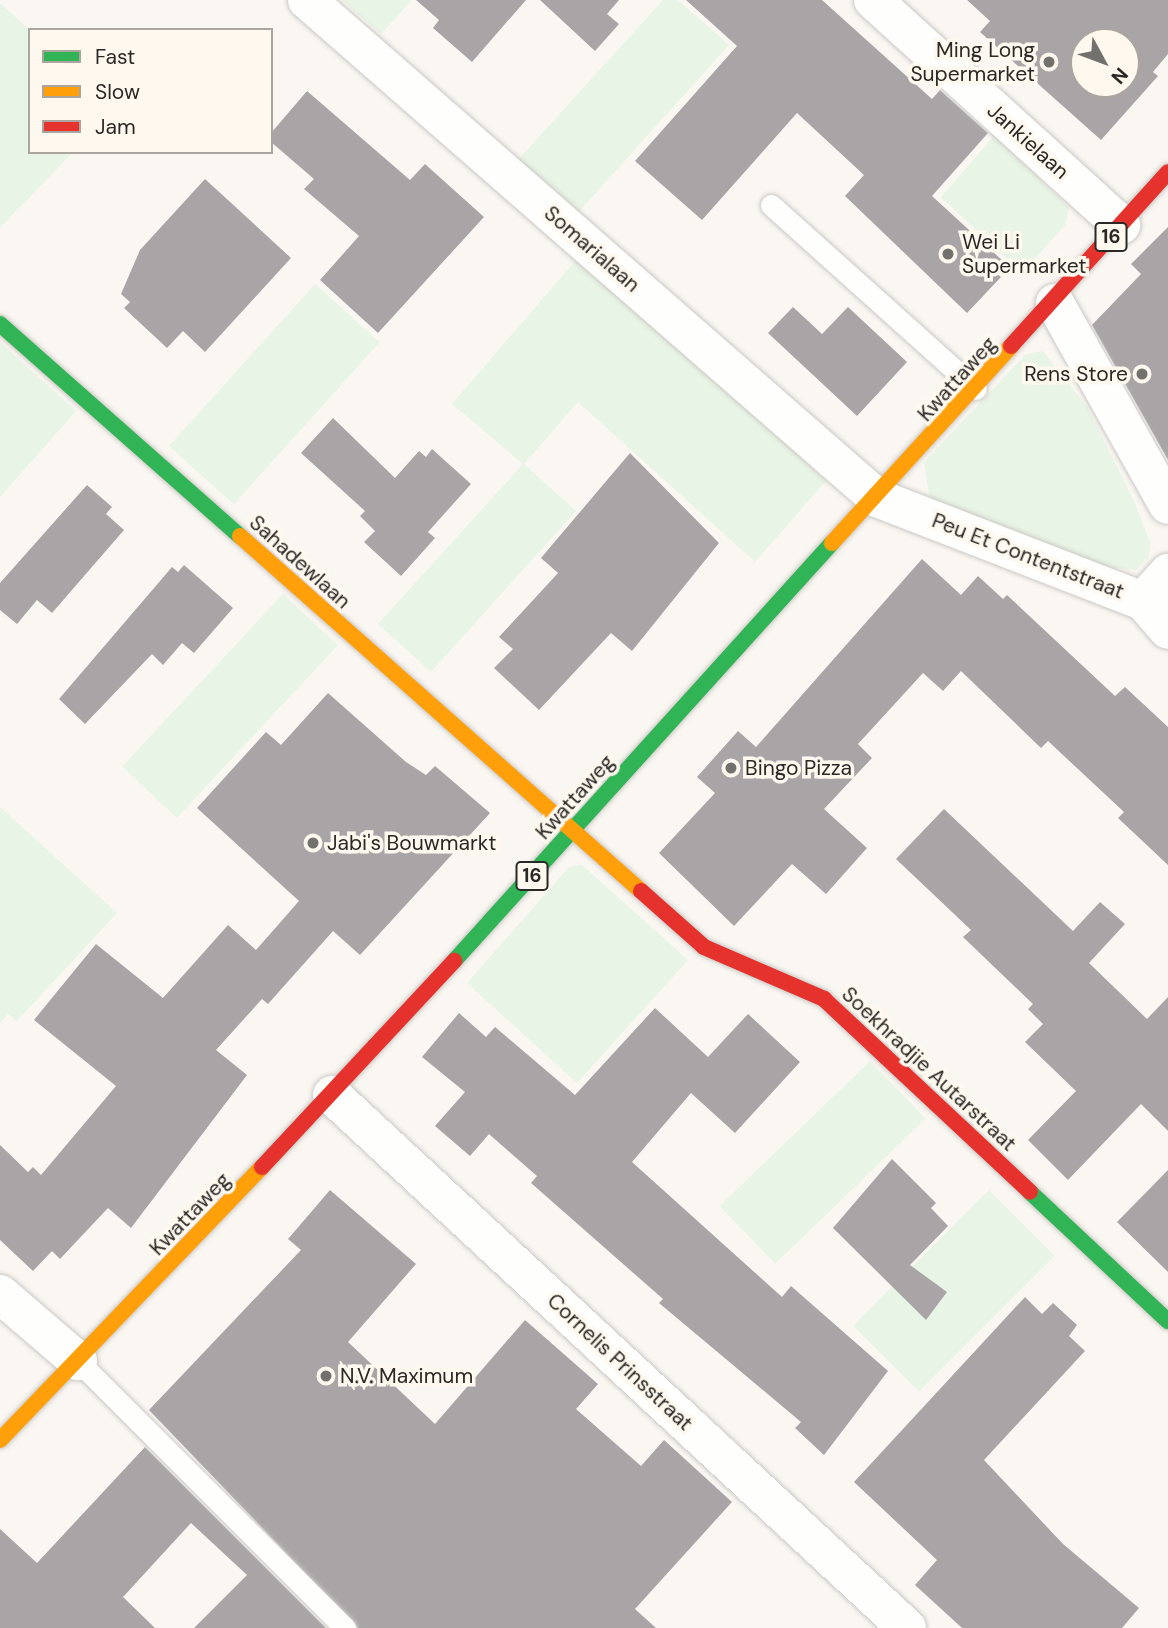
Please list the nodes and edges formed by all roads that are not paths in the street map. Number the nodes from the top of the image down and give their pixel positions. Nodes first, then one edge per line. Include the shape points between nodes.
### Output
1 (307, 0) edge
2 (873, 0) edge
3 (1168, 172) edge
4 (771, 205) dead end
5 (1121, 225) junction
6 (1055, 303) junction
7 (0, 324) edge
8 (976, 389) junction
9 (877, 498) junction
10 (1168, 505) edge
11 (1155, 587) edge
12 (1168, 629) edge
13 (572, 832) junction
14 (332, 1095) junction
15 (0, 1294) edge
16 (1168, 1321) edge
17 (78, 1361) junction
18 (0, 1440) edge
19 (345, 1628) edge
20 (907, 1628) edge

1 - 9 street, Somarialaan
2 - 5 street, Jankielaan
3 - 5 main road, Kwattaweg / 16
4 - 8 lane
5 - 6 main road, Kwattaweg / 16
6 - 8 main road, Kwattaweg / 16
6 - 10 street
7 - 13 main road, Sahadewlaan
8 - 9 main road, Kwattaweg / 16
9 - 11 street, Peu Et Contentstraat
9 - 13 main road, Kwattaweg / 16
11 - 12 street, Peu Et Contentstraat
13 - 14 main road, Kwattaweg / 16
13 - 16 main road, Soekhradjie Autarstraat via 704,947 824,999
14 - 17 main road, Kwattaweg / 16
14 - 20 street, Cornelis Prinsstraat
15 - 17 street
17 - 18 main road, Kwattaweg / 16
17 - 19 lane

